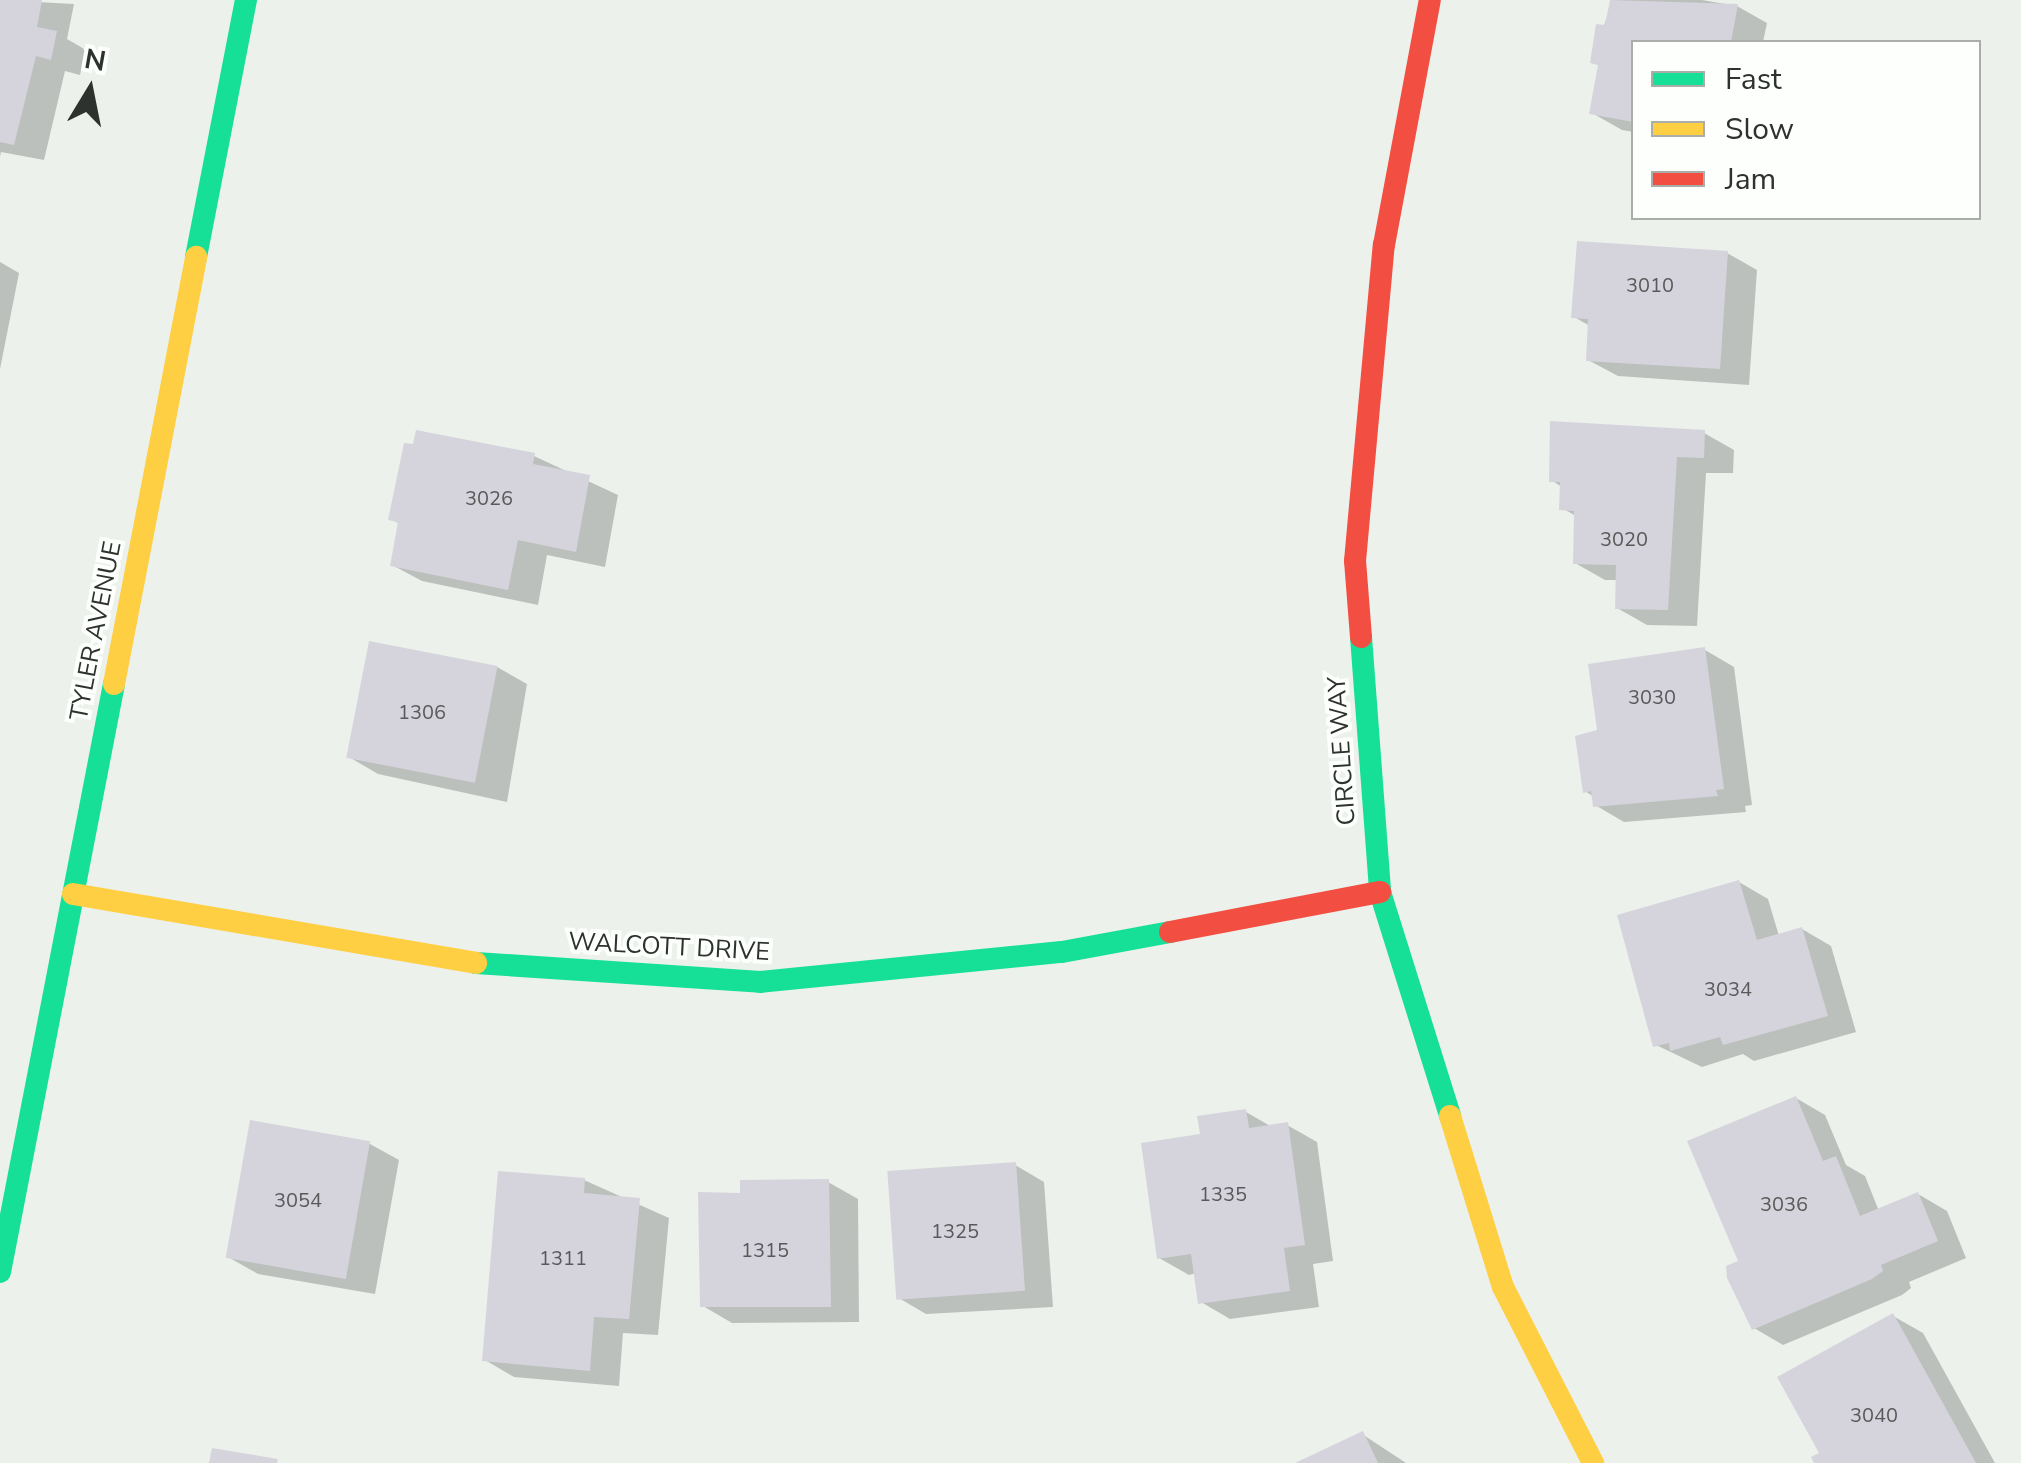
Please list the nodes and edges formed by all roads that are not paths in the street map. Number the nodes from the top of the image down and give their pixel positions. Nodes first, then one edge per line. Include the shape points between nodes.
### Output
1 (246, 0) edge
2 (1430, 0) edge
3 (1380, 892) junction
4 (73, 894) junction
5 (0, 1272) edge
6 (1592, 1463) edge

1 - 4 street, TYLER AVENUE
2 - 3 street, CIRCLE WAY via 1384,245 1355,561
3 - 4 street, WALCOTT DRIVE via 1062,952 760,982 470,962
3 - 6 street, CIRCLE WAY via 1503,1287
4 - 5 street, TYLER AVENUE

